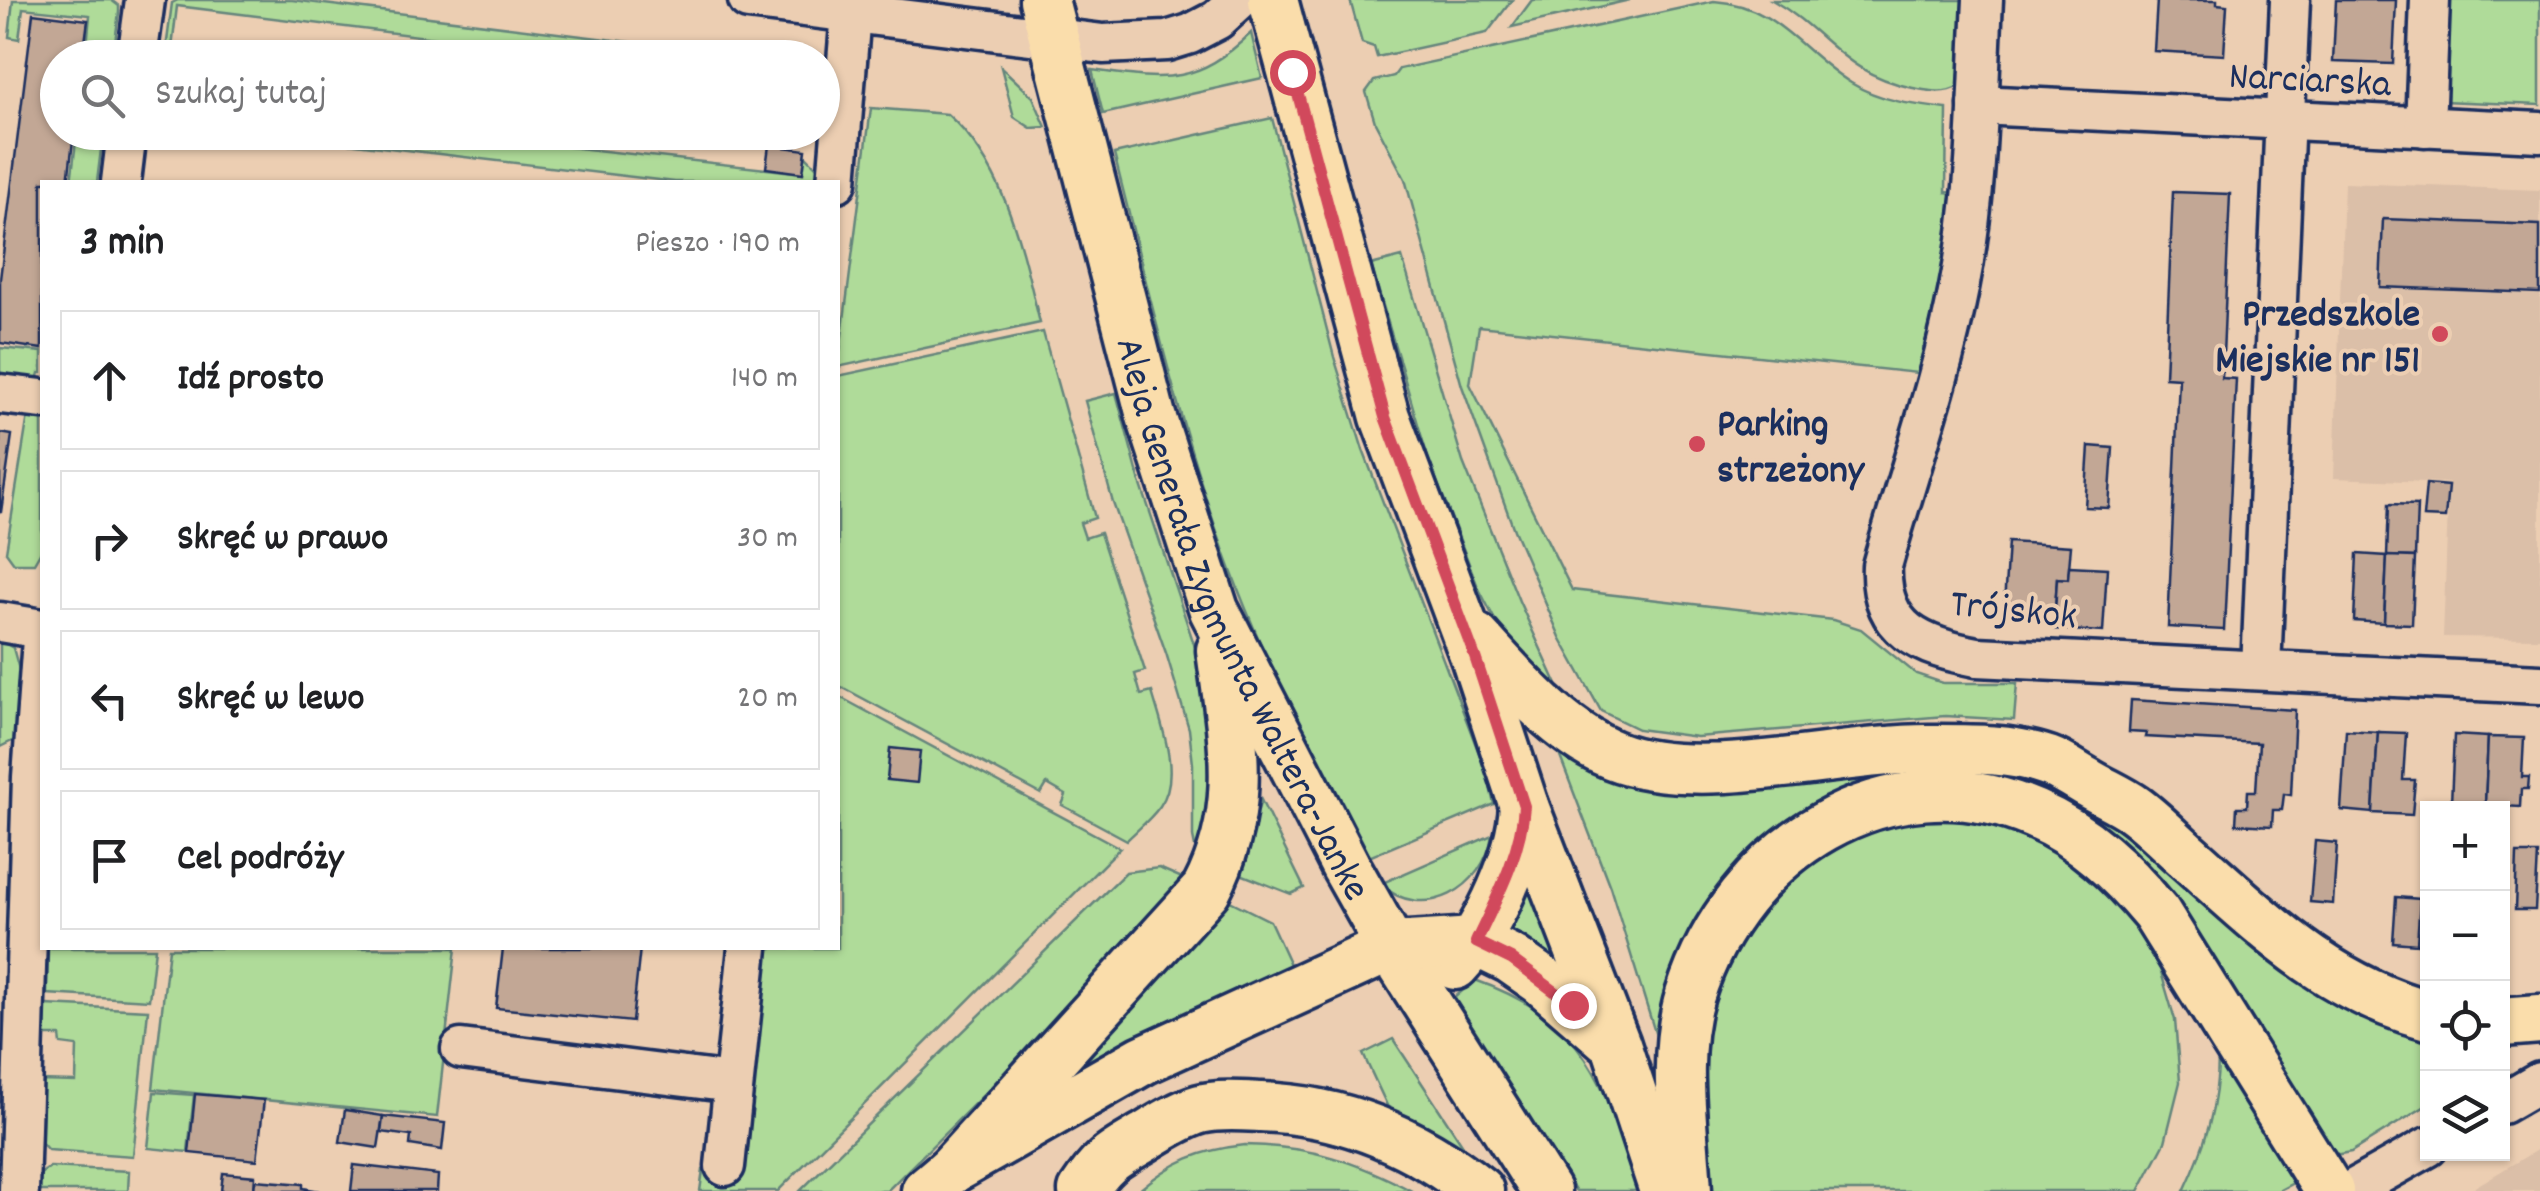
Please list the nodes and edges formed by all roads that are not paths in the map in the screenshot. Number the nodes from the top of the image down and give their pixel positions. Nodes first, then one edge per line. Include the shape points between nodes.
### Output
1 (145, 0) edge
2 (748, 0) edge
3 (1239, 0) edge
4 (1273, 0) edge
5 (1983, 0) edge
6 (2290, 0) edge
7 (2430, 0) edge
8 (852, 13) junction
9 (1049, 19) edge
10 (139, 40) edge
11 (1978, 105) junction
12 (2284, 120) junction
13 (2425, 127) junction
14 (2540, 132) edge
15 (840, 148) edge
16 (125, 150) edge
17 (840, 150) edge
18 (121, 180) edge
19 (837, 180) edge
20 (0, 394) edge
21 (40, 399) edge
22 (1217, 616) junction
23 (0, 622) edge
24 (1463, 624) junction
25 (40, 629) edge
26 (40, 667) edge
27 (2262, 669) junction
28 (2540, 684) edge
29 (1524, 806) junction
30 (1476, 942) junction
31 (1391, 948) junction
32 (748, 950) edge
33 (1424, 1001) junction
34 (2420, 1013) edge
35 (2540, 1019) edge
36 (2510, 1021) edge
37 (1616, 1045) junction
38 (461, 1048) dead end
39 (2540, 1082) edge
40 (733, 1083) junction
41 (2510, 1099) edge
42 (2420, 1152) edge
43 (725, 1166) dead end
44 (939, 1180) edge
45 (18, 1191) edge
46 (1083, 1191) edge
47 (1479, 1191) edge
48 (1546, 1191) edge
49 (1664, 1191) edge
50 (1687, 1191) edge
51 (2329, 1191) edge
52 (2350, 1191) edge

1 - 10 street
2 - 8 street
3 - 9 street via 1216,20 1166,40 1104,44
4 - 24 main road via 1367,360
5 - 11 street, Trójskok
6 - 12 street
7 - 13 street
8 - 9 street
8 - 15 street
9 - 22 main road, Aleja Generała Zygmunta Waltera-Janke via 1151,416
11 - 12 street, Narciarska
11 - 27 street, Trójskok via 1960,284 1882,566 1886,607 1914,637 1977,657
12 - 13 street, Narciarska
12 - 27 street
13 - 14 street, Narciarska
16 - 18 street
17 - 19 street
20 - 21 street
22 - 31 main road, Aleja Generała Zygmunta Waltera-Janke
22 - 44 main road via 1236,776 1233,814 1213,876 1177,924
23 - 25 street
24 - 29 main road
24 - 34 main road via 1561,723 1612,755 1648,764 1767,764 1906,749 1980,749 2048,761 2133,808 2344,984
26 - 45 street
27 - 28 street, Trójskok
29 - 30 main road via 1505,878
29 - 37 main road
30 - 31 main road
30 - 33 main road
30 - 37 main road via 1541,980
31 - 33 main road, Aleja Generała Zygmunta Waltera-Janke
31 - 44 main road via 1143,1060
32 - 40 street
33 - 48 main road, Aleja Generała Zygmunta Waltera-Janke
35 - 36 main road
37 - 49 main road
38 - 40 street
39 - 41 street
40 - 43 street
42 - 52 street
46 - 47 main road via 1101,1164 1150,1134 1201,1109 1246,1106 1330,1114 1368,1126
50 - 51 main road via 1683,1022 1695,981 1736,904 1772,862 1814,830 1879,804 1941,796 2032,813 2122,872 2156,913

